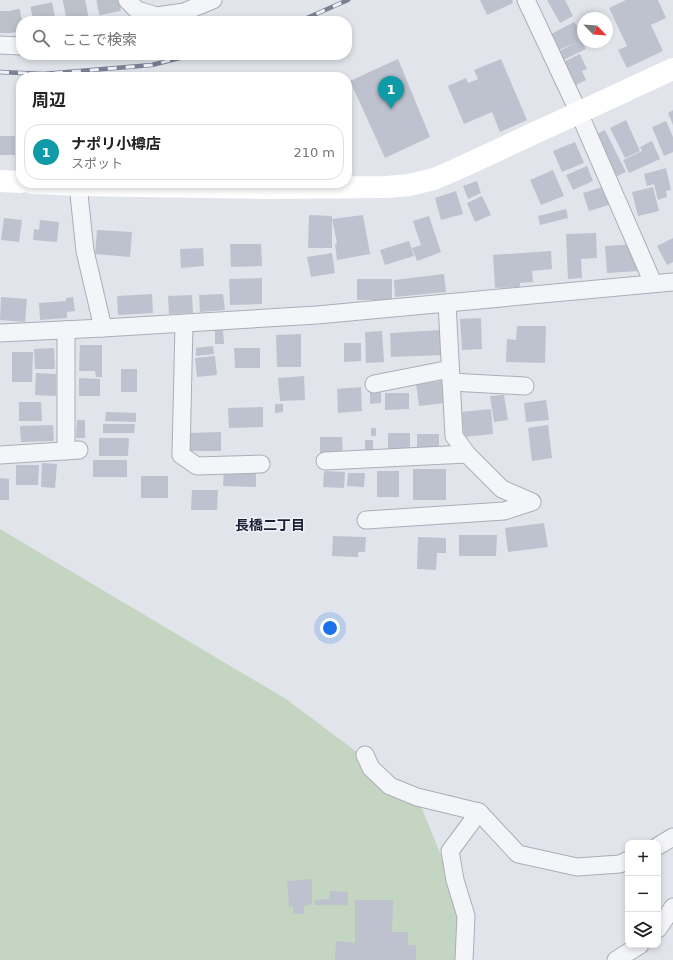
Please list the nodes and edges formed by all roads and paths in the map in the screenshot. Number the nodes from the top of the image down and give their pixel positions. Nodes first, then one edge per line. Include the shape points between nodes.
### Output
1 (127, 0) edge
2 (213, 0) edge
3 (526, 0) edge
4 (146, 16) edge
5 (165, 16) edge
6 (0, 46) edge
7 (16, 46) edge
8 (673, 69) edge
9 (579, 113) junction
10 (0, 181) edge
11 (16, 182) edge
12 (352, 187) edge
13 (78, 188) edge
14 (673, 282) edge
15 (653, 283) junction
16 (447, 303) junction
17 (184, 324) junction
18 (103, 328) junction
19 (66, 330) junction
20 (0, 332) edge
21 (451, 375) junction
22 (374, 384) dead end
23 (524, 386) dead end
24 (467, 454) junction
25 (0, 456) edge
26 (325, 461) dead end
27 (261, 464) dead end
28 (366, 520) dead end
29 (365, 755) dead end
30 (479, 812) junction
31 (673, 837) edge
32 (661, 844) edge
33 (625, 862) edge
34 (673, 907) edge
35 (661, 925) edge
36 (635, 948) edge
37 (464, 960) edge
38 (616, 960) edge

1 - 4 street
2 - 5 street via 184,12
3 - 9 street
6 - 7 street
8 - 9 street
9 - 12 street via 434,179 409,185
9 - 15 street
10 - 11 street
13 - 18 street via 85,251
14 - 15 street
15 - 16 street
16 - 17 street
16 - 21 street
17 - 18 street
17 - 27 street via 181,455 198,466
18 - 19 street
19 - 20 street
19 - 25 street via 72,451
21 - 22 street
21 - 23 street
21 - 24 street via 454,436
24 - 26 street
24 - 28 street via 502,489 532,502 504,511
29 - 30 street via 371,768 390,786 417,797
30 - 33 street via 518,854 577,867
30 - 37 street via 450,851 455,880 466,916
31 - 32 street
34 - 35 street
36 - 38 street

